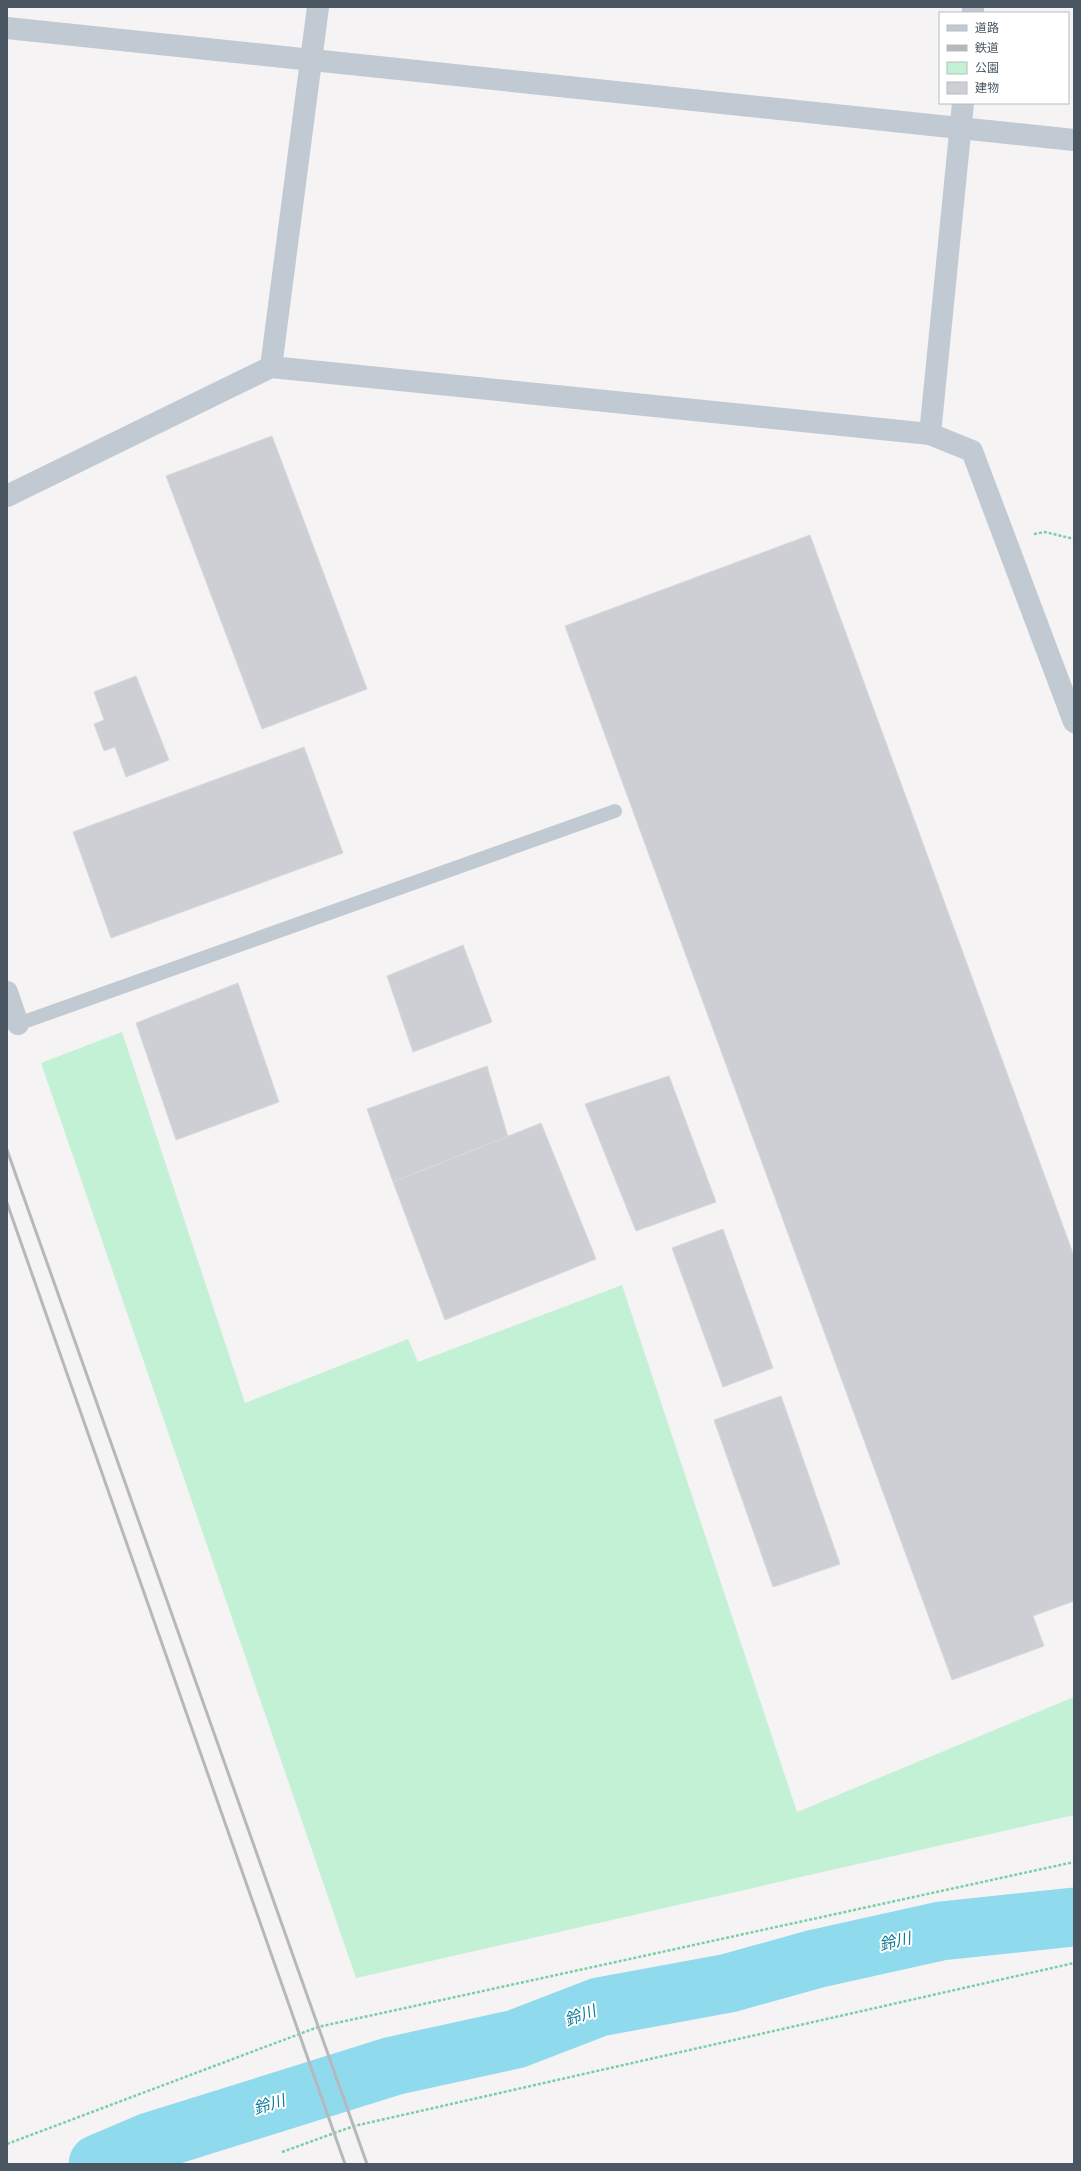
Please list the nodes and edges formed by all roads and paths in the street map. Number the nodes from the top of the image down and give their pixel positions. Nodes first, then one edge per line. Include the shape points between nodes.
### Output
1 (318, 7) edge
2 (7, 28) edge
3 (313, 59) junction
4 (963, 104) edge
5 (960, 128) junction
6 (1074, 140) edge
7 (271, 367) junction
8 (930, 434) junction
9 (7, 496) edge
10 (1074, 539) edge
11 (1006, 541) junction
12 (1074, 722) edge
13 (615, 810) dead end
14 (7, 992) edge
15 (18, 1024) joint
16 (1074, 1862) edge
17 (1074, 1963) edge
18 (7, 2144) edge
19 (282, 2152) dead end

1 - 3 street
2 - 3 street
3 - 5 street
3 - 7 street
4 - 5 street
5 - 6 street
5 - 8 street
7 - 8 street
7 - 9 street
8 - 11 street via 972,451
10 - 11 path via 1045,532
11 - 12 street
13 - 15 lane
14 - 15 street
16 - 18 path via 318,2027
17 - 19 path via 354,2126

